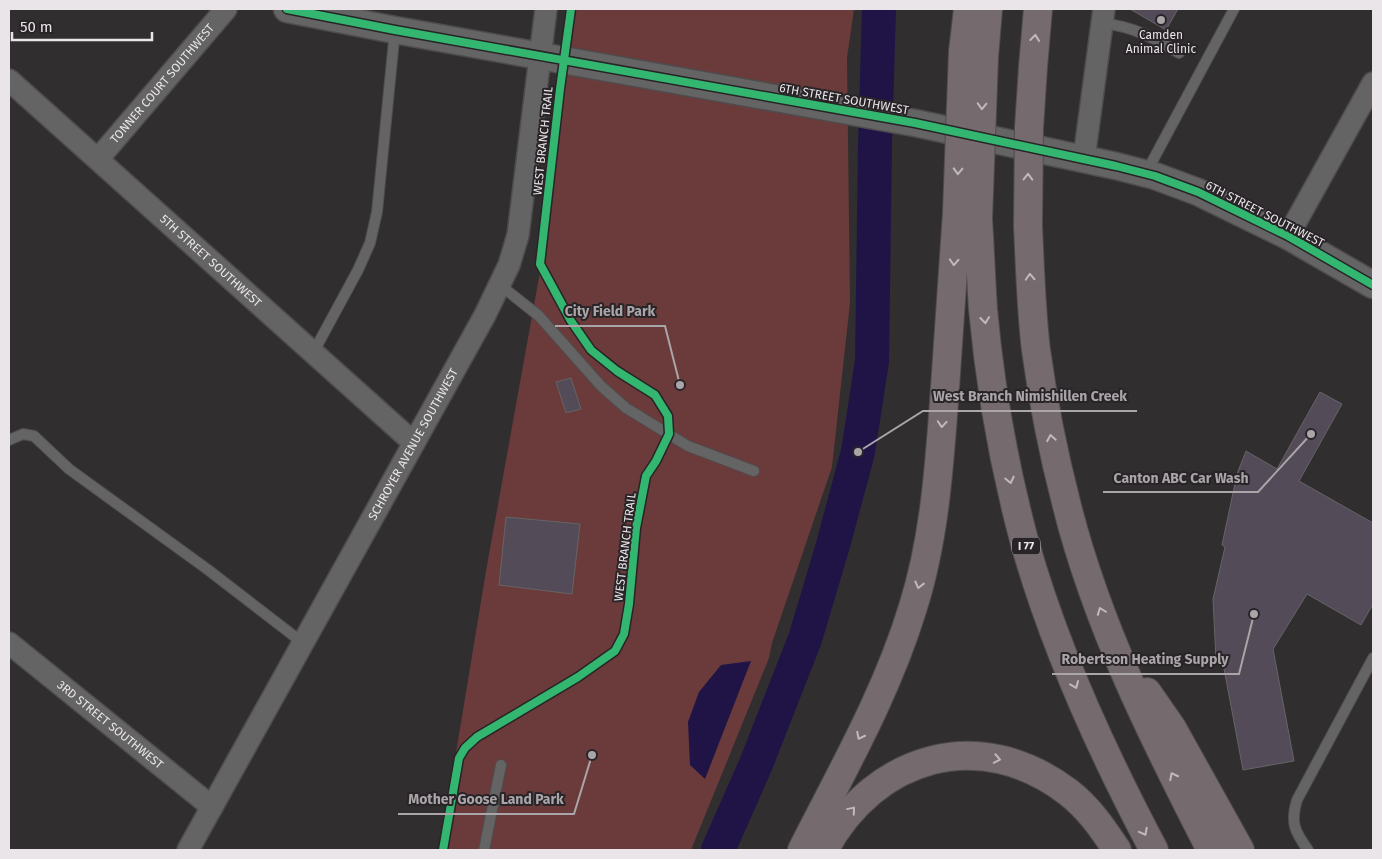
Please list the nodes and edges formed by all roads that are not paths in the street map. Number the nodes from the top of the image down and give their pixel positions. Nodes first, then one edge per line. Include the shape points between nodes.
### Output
1 (226, 9) edge
2 (287, 9) edge
3 (546, 9) edge
4 (968, 9) edge
5 (988, 9) edge
6 (1038, 9) edge
7 (1234, 9) edge
8 (1103, 16) edge
9 (395, 30) junction
10 (1179, 53) dead end
11 (974, 54) junction
12 (540, 56) junction
13 (9, 80) edge
14 (1373, 83) edge
15 (1084, 158) junction
16 (98, 159) junction
17 (1146, 174) junction
18 (968, 216) junction
19 (1288, 236) junction
20 (1373, 284) edge
21 (500, 285) junction
22 (313, 353) junction
23 (9, 440) edge
24 (414, 443) junction
25 (754, 471) dead end
26 (9, 643) edge
27 (303, 643) junction
28 (1114, 644) junction
29 (1373, 658) edge
30 (501, 765) dead end
31 (212, 807) junction
32 (188, 850) edge
33 (484, 850) edge
34 (802, 850) edge
35 (824, 850) edge
36 (1117, 850) edge
37 (1154, 850) edge
38 (1211, 850) edge
39 (1240, 850) edge
40 (1308, 850) edge

1 - 16 street, TONNER COURT SOUTHWEST
2 - 9 street, 6TH STREET SOUTHWEST
3 - 12 street, SCHROYER AVENUE SOUTHWEST
4 - 11 highway
5 - 11 highway, I 77
28 -> 6 highway, bridge via 1066,504 1036,351 1028,226 1029,128
7 - 17 lane
8 - 10 lane
8 - 15 street
9 - 12 street, 6TH STREET SOUTHWEST
9 - 22 lane via 377,212 370,243
11 -> 18 highway, I 77, bridge
12 - 15 street, 6TH STREET SOUTHWEST via 915,123
12 - 21 street, SCHROYER AVENUE SOUTHWEST via 518,235
13 - 16 street, 5TH STREET SOUTHWEST
14 - 19 street
15 - 17 street, 6TH STREET SOUTHWEST
16 - 22 street, 5TH STREET SOUTHWEST
17 - 19 street, 6TH STREET SOUTHWEST via 1198,192
18 -> 34 highway via 950,322 937,478 925,564 914,606 885,685
18 -> 37 highway, I 77 via 1003,447 1024,540 1068,666 1100,743
19 - 20 street, 6TH STREET SOUTHWEST
21 - 24 street, SCHROYER AVENUE SOUTHWEST
21 - 25 lane via 539,316 601,386 626,408 688,446
22 - 24 street, 5TH STREET SOUTHWEST
23 - 27 lane via 23,434 34,436 69,468
24 - 27 street, SCHROYER AVENUE SOUTHWEST
26 - 31 street, 3RD STREET SOUTHWEST
27 - 31 street, SCHROYER AVENUE SOUTHWEST
38 -> 28 highway via 1158,746
28 - 39 highway via 1172,728
29 - 40 lane via 1297,800 1293,816 1295,827
30 - 33 lane
31 - 32 street, SCHROYER AVENUE SOUTHWEST
35 -> 36 highway via 847,815 882,782 917,764 971,755 998,758 1050,779 1088,810

